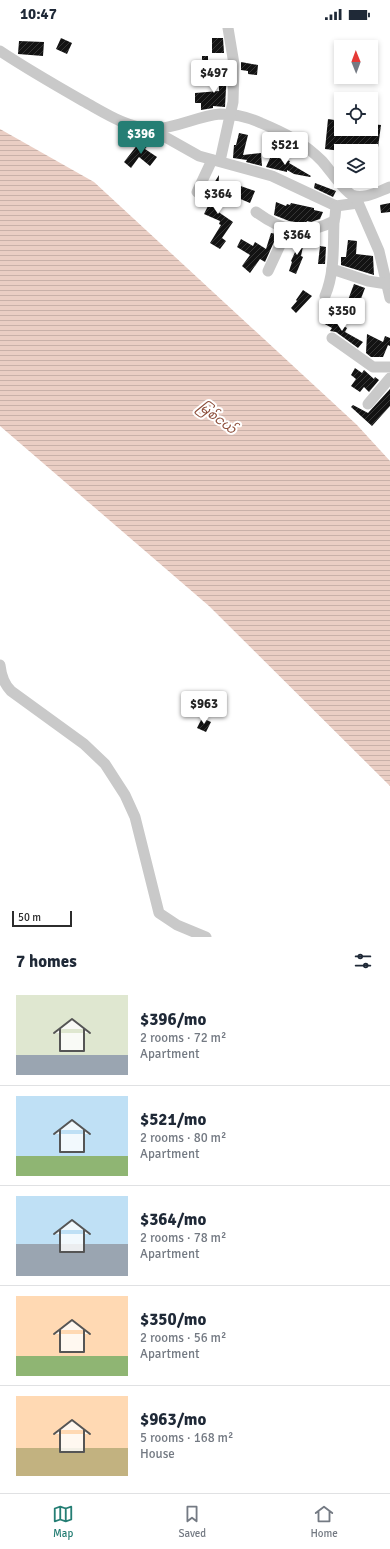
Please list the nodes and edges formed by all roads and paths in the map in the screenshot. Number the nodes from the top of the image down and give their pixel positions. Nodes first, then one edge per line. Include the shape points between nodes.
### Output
1 (228, 28) edge
2 (0, 51) edge
3 (230, 115) junction
4 (150, 129) junction
5 (216, 160) junction
6 (390, 187) edge
7 (197, 192) dead end
8 (356, 199) junction
9 (336, 206) junction
10 (256, 212) dead end
11 (334, 222) junction
12 (287, 230) junction
13 (386, 259) edge
14 (332, 269) junction
15 (268, 271) dead end
16 (387, 284) junction
17 (325, 296) dead end
18 (390, 298) edge
19 (332, 338) dead end
20 (390, 367) edge
21 (390, 378) edge
22 (368, 404) dead end
23 (0, 665) edge
24 (206, 937) edge

1 - 3 street via 234,73
2 - 4 street via 102,113 133,126
3 - 4 street via 219,114 162,129
3 - 5 street
3 - 8 street via 246,117 292,137 322,162
4 - 5 street via 190,152
5 - 7 street
5 - 9 street via 272,176
6 - 8 street
8 - 9 street
8 - 13 street
9 - 11 street
10 - 12 street via 274,225
11 - 12 street via 309,229
11 - 14 street
12 - 15 street
13 - 16 street
14 - 16 street via 368,281
14 - 17 street
16 - 18 street
19 - 20 street via 373,366
21 - 22 street
23 - 24 street via 3,679 11,691 84,744 105,764 125,795 135,817 159,913 177,925

